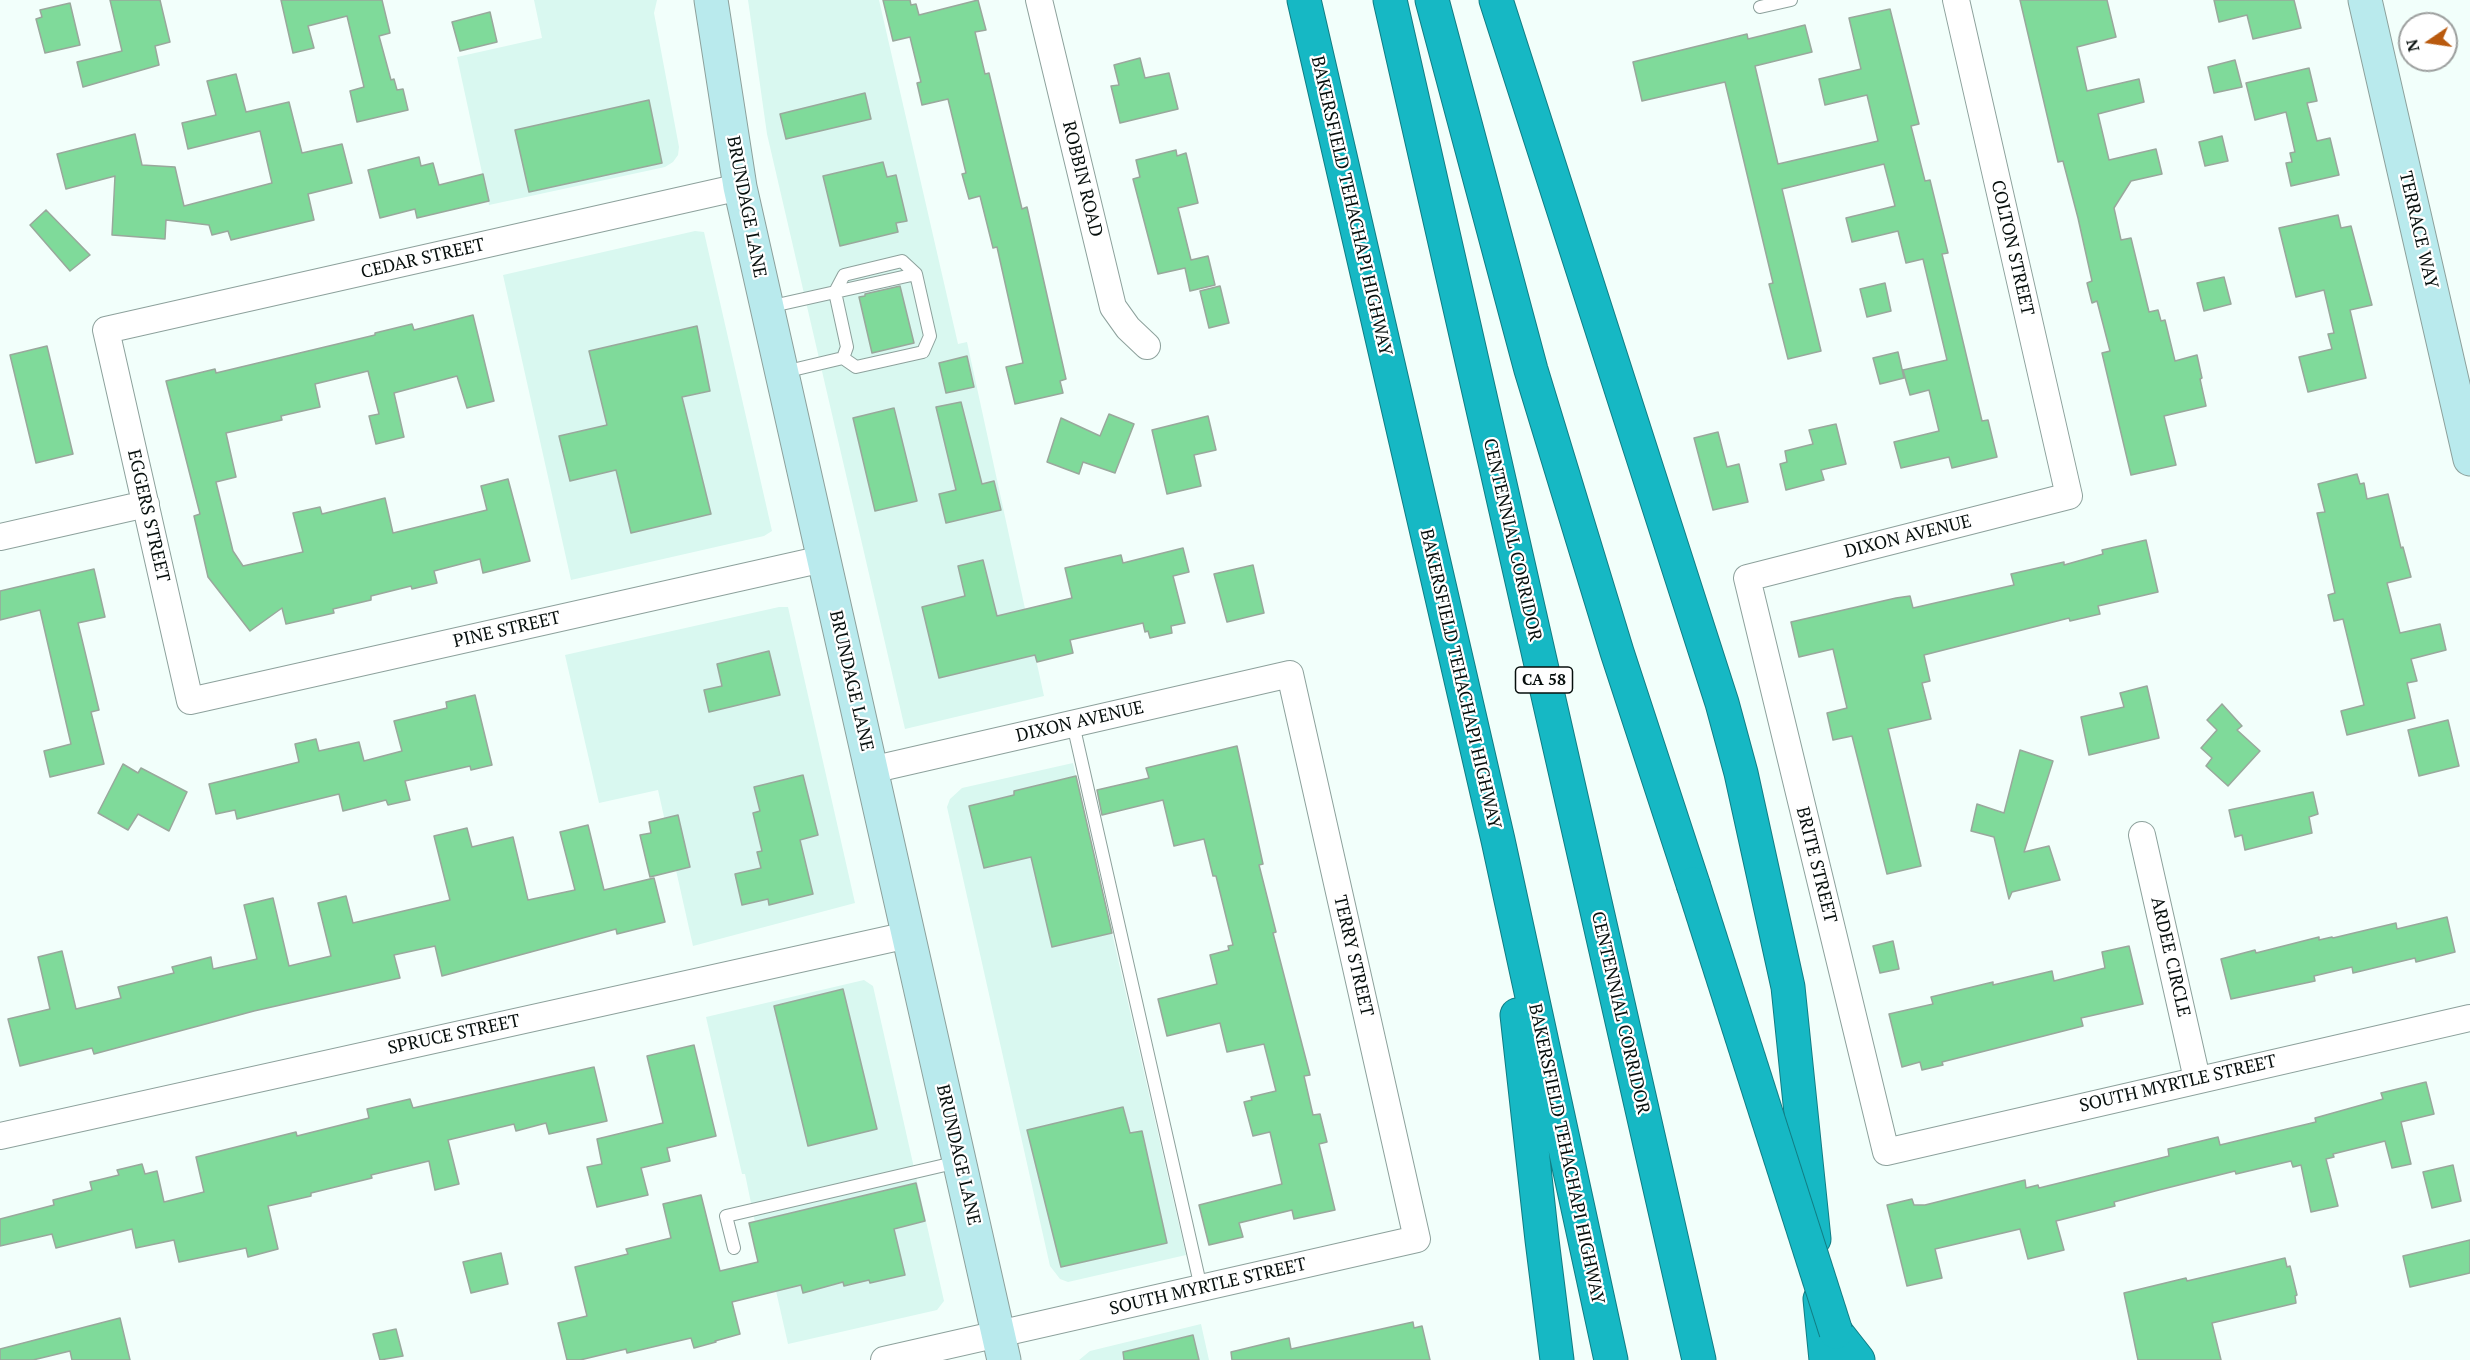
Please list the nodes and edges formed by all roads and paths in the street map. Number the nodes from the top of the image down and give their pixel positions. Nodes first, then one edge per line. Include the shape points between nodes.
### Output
1 (711, 0) edge
2 (1039, 0) edge
3 (1304, 0) edge
4 (1390, 0) edge
5 (1432, 0) edge
6 (1496, 0) edge
7 (1791, 0) edge
8 (1956, 0) edge
9 (2365, 0) edge
10 (1760, 7) dead end
11 (740, 187) junction
12 (835, 292) junction
13 (767, 308) junction
14 (106, 330) joint
15 (1148, 346) dead end
16 (843, 358) junction
17 (783, 372) junction
18 (2470, 459) edge
19 (2069, 496) joint
20 (146, 504) junction
21 (0, 537) edge
22 (823, 559) junction
23 (1747, 578) joint
24 (1290, 674) joint
25 (190, 701) joint
26 (1073, 724) junction
27 (871, 770) junction
28 (2142, 835) dead end
29 (1498, 840) junction
30 (908, 935) junction
31 (2470, 1018) edge
32 (2198, 1079) junction
33 (0, 1136) edge
34 (1886, 1152) joint
35 (959, 1162) junction
36 (1417, 1239) joint
37 (734, 1248) dead end
38 (1201, 1288) junction
39 (1001, 1347) edge
40 (1834, 1351) edge
41 (884, 1360) edge
42 (1557, 1360) edge
43 (1611, 1360) edge
44 (1699, 1360) edge
45 (1858, 1360) edge

1 - 11 main road, BRUNDAGE LANE
2 - 15 street, ROBBIN ROAD via 1113,307
3 - 29 highway, BAKERSFIELD TEHACHAPI HIGHWAY
4 - 44 highway, CENTENNIAL CORRIDOR / CA 58
5 - 40 highway, bridge via 1531,370 1693,884
6 - 40 highway via 1742,773 1788,987
7 - 10 lane
8 - 19 street, COLTON STREET
9 - 18 main road, TERRACE WAY
11 - 13 main road, BRUNDAGE LANE
11 - 14 street, CEDAR STREET
12 - 13 lane
12 - 16 lane via 847,346
12 - 16 lane via 916,274 930,336 923,352 856,368
13 - 17 main road, BRUNDAGE LANE
14 - 20 street, EGGERS STREET
16 - 17 lane
17 - 22 main road, BRUNDAGE LANE
19 - 23 street, DIXON AVENUE
20 - 21 street
20 - 25 street, EGGERS STREET
22 - 25 street, PINE STREET
22 - 27 main road, BRUNDAGE LANE
23 - 34 street, BRITE STREET
24 - 26 street, DIXON AVENUE
24 - 36 street, TERRY STREET
26 - 27 street, DIXON AVENUE
26 - 38 lane
27 - 30 main road, BRUNDAGE LANE
28 - 32 street, ARDEE CIRCLE
29 - 42 highway
29 - 43 highway, BAKERSFIELD TEHACHAPI HIGHWAY
30 - 33 street, SPRUCE STREET
30 - 35 main road, BRUNDAGE LANE
31 - 32 street, SOUTH MYRTLE STREET
32 - 34 street, SOUTH MYRTLE STREET
35 - 37 lane via 726,1216
35 - 39 main road, BRUNDAGE LANE
36 - 38 street, SOUTH MYRTLE STREET
38 - 39 street, SOUTH MYRTLE STREET
39 - 41 street, SOUTH MYRTLE STREET
40 - 45 highway

